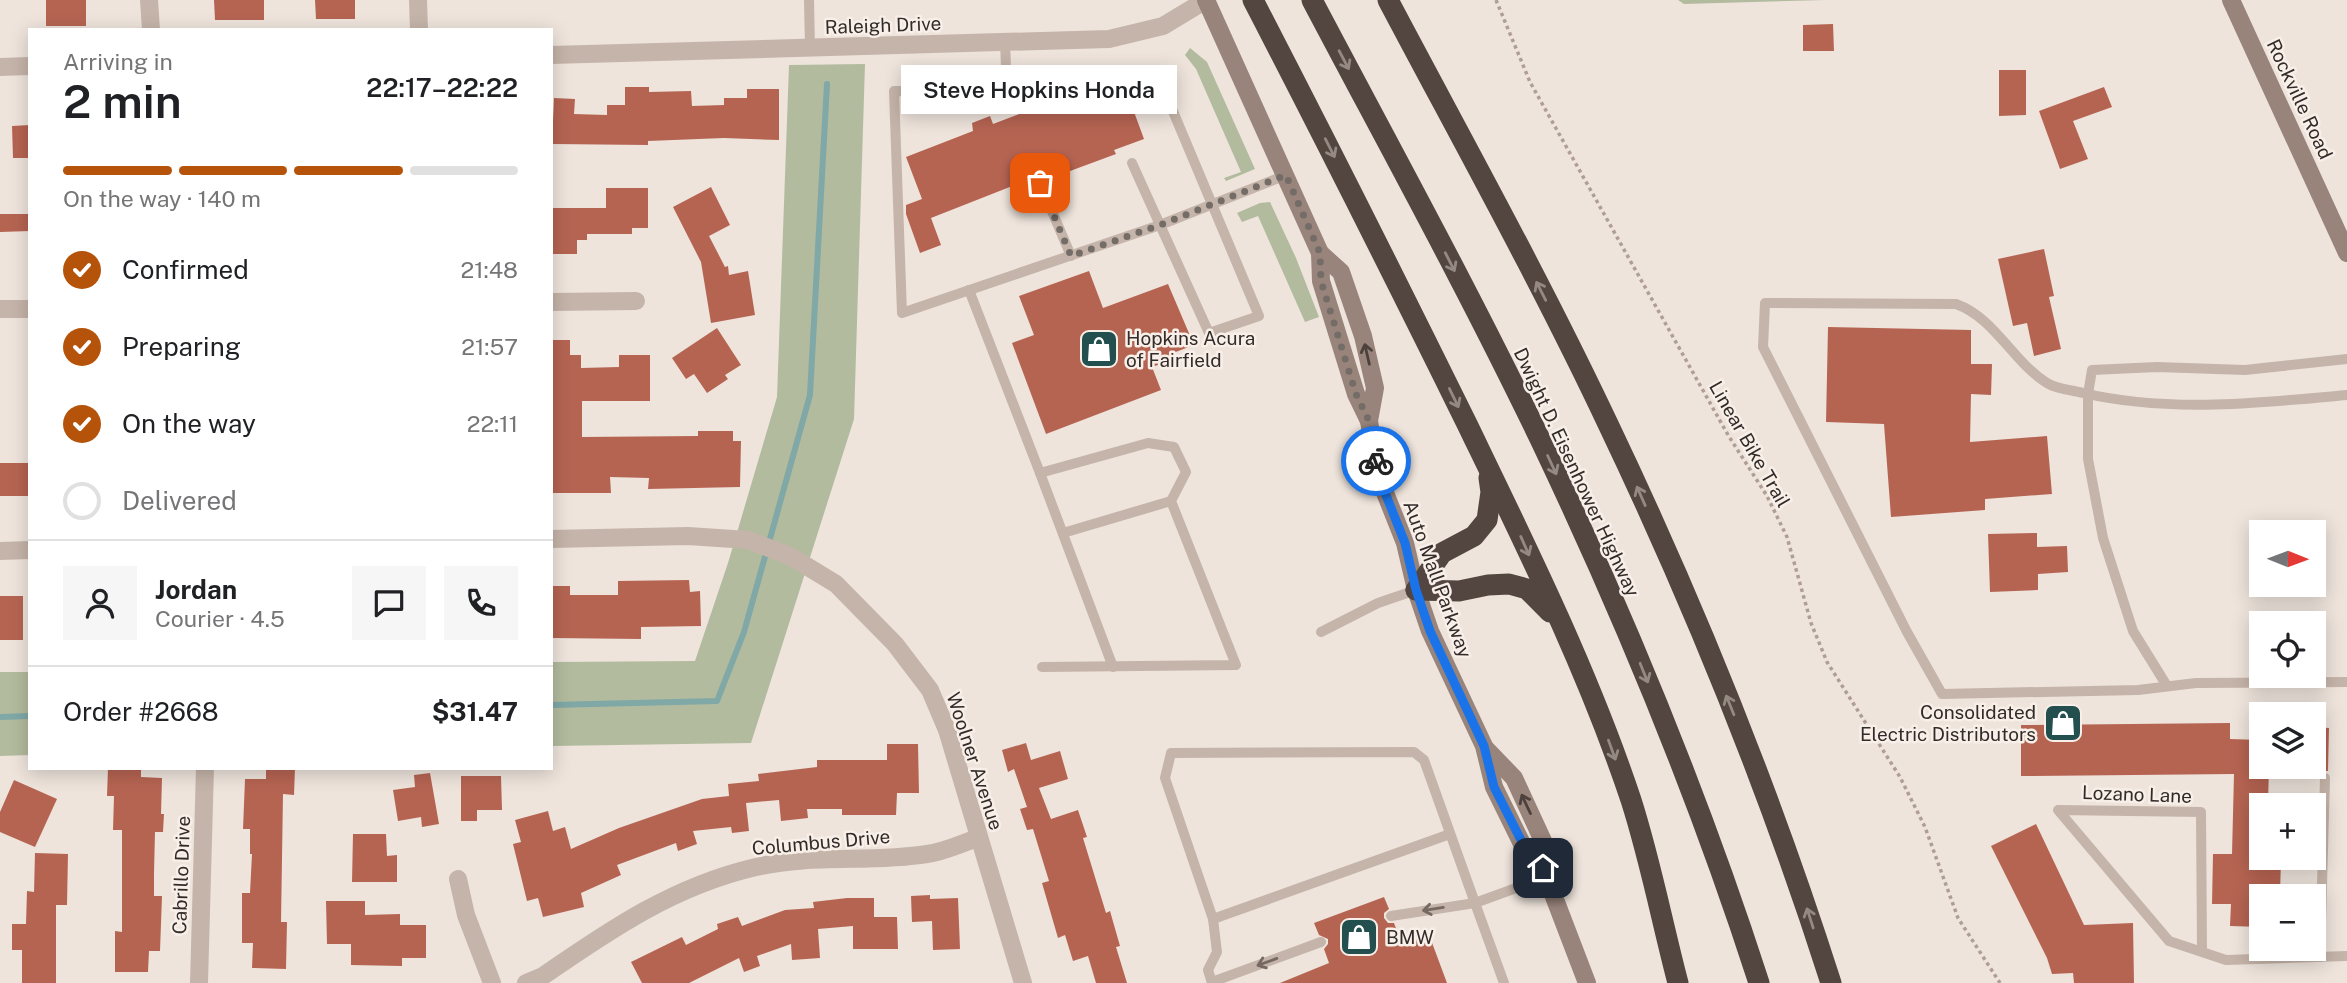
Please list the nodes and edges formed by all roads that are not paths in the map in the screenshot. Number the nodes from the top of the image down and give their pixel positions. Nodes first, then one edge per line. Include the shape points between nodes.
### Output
1 (149, 0) edge
2 (418, 0) edge
3 (809, 0) edge
4 (1206, 0) edge
5 (1253, 0) edge
6 (1312, 0) edge
7 (1388, 0) edge
8 (2231, 0) edge
9 (151, 28) edge
10 (419, 28) edge
11 (1005, 42) junction
12 (810, 48) junction
13 (553, 55) edge
14 (0, 66) edge
15 (28, 66) edge
16 (1159, 78) dead end
17 (1049, 80) dead end
18 (1007, 92) junction
19 (1132, 163) dead end
20 (1286, 175) junction
21 (1040, 183) dead end
22 (1213, 204) junction
23 (1160, 225) junction
24 (2347, 253) edge
25 (1071, 256) junction
26 (969, 290) junction
27 (636, 301) dead end
28 (553, 302) edge
29 (0, 309) edge
30 (28, 309) edge
31 (2347, 359) edge
32 (2088, 394) junction
33 (2347, 395) edge
34 (1485, 463) junction
35 (1040, 473) junction
36 (1171, 501) junction
37 (1063, 533) junction
38 (553, 539) edge
39 (28, 550) edge
40 (0, 551) edge
41 (1416, 590) junction
42 (1558, 619) junction
43 (1321, 632) dead end
44 (1042, 667) dead end
45 (1112, 667) junction
46 (2347, 682) edge
47 (2167, 686) junction
48 (205, 770) edge
49 (2325, 779) edge
50 (1450, 834) junction
51 (978, 838) junction
52 (1545, 873) junction
53 (458, 879) dead end
54 (2322, 884) edge
55 (1656, 897) junction
56 (1475, 903) junction
57 (1391, 916) dead end
58 (1213, 919) junction
59 (1321, 942) dead end
60 (2202, 952) junction
61 (2347, 956) edge
62 (2326, 957) edge
63 (2249, 959) edge
64 (1212, 982) edge
65 (199, 983) edge
66 (492, 983) edge
67 (526, 983) edge
68 (1023, 983) edge
69 (1504, 983) edge
70 (1587, 983) edge
71 (1678, 983) edge
72 (1692, 983) edge
73 (1759, 983) edge
74 (1831, 983) edge

1 - 9 street
2 - 10 street
3 - 12 lane
4 - 11 street, Raleigh Drive via 1163,26 1137,34
4 - 20 street, Auto Mall Parkway
5 -> 34 highway
6 -> 73 highway, Dwight D. Eisenhower Highway via 1465,290 1594,557 1670,738
74 -> 7 highway via 1745,743 1676,574 1602,411
8 - 24 street, Rockville Road
11 - 12 street, Raleigh Drive
11 - 18 lane
12 - 13 street, Raleigh Drive
14 - 15 street
16 - 22 lane
17 - 18 lane
18 - 26 lane via 894,91 902,313
19 - 23 lane
20 - 22 lane
20 - 41 street, Auto Mall Parkway via 1320,253 1341,272 1363,337 1375,388 1369,421 1378,475 1405,543
21 - 25 lane
22 - 23 lane
22 - 23 lane via 1259,316 1209,333
23 - 25 lane
25 - 26 lane
26 - 35 lane
27 - 28 street
29 - 30 street
31 - 32 lane via 2245,370 2092,370
32 - 33 lane via 2138,403 2234,404
32 - 47 lane via 2088,459 2103,538 2133,631
32 - 47 lane via 2048,384 1971,309 1956,304 1765,303 1763,347 1942,694
34 - 41 highway via 1492,492 1487,520 1474,536 1442,553
34 -> 42 highway
35 - 36 lane via 1148,443 1174,447 1186,472
35 - 37 lane
36 - 37 lane
36 - 45 lane via 1236,666
37 - 45 lane
38 - 51 street, Woolner Avenue via 730,537 780,552 836,584 895,644 930,690 947,730
39 - 40 street
41 - 42 highway via 1460,591 1509,584 1527,589
41 - 43 lane
41 - 52 street, Auto Mall Parkway via 1430,631 1484,746 1494,787 1527,852
42 -> 55 highway via 1631,802
44 - 45 lane
46 - 47 lane
48 - 65 street, Cabrillo Drive
49 - 54 lane
50 - 56 lane
50 - 58 lane
50 - 58 lane via 1424,760 1414,752 1171,753 1165,778
51 - 67 street, Columbus Drive via 929,854 757,866 690,887 641,911
51 - 68 street, Woolner Avenue
52 - 56 lane
52 - 70 street, Auto Mall Parkway
53 - 66 street via 466,915
55 - 71 highway
55 - 72 highway
56 -> 57 lane
56 - 69 lane
58 - 64 lane via 1217,952 1208,970
59 -> 64 lane
60 - 60 lane, Lozano Lane via 2169,941 2058,810 2201,812
60 - 63 lane, Lozano Lane via 2227,960
61 - 62 lane, Lozano Lane

